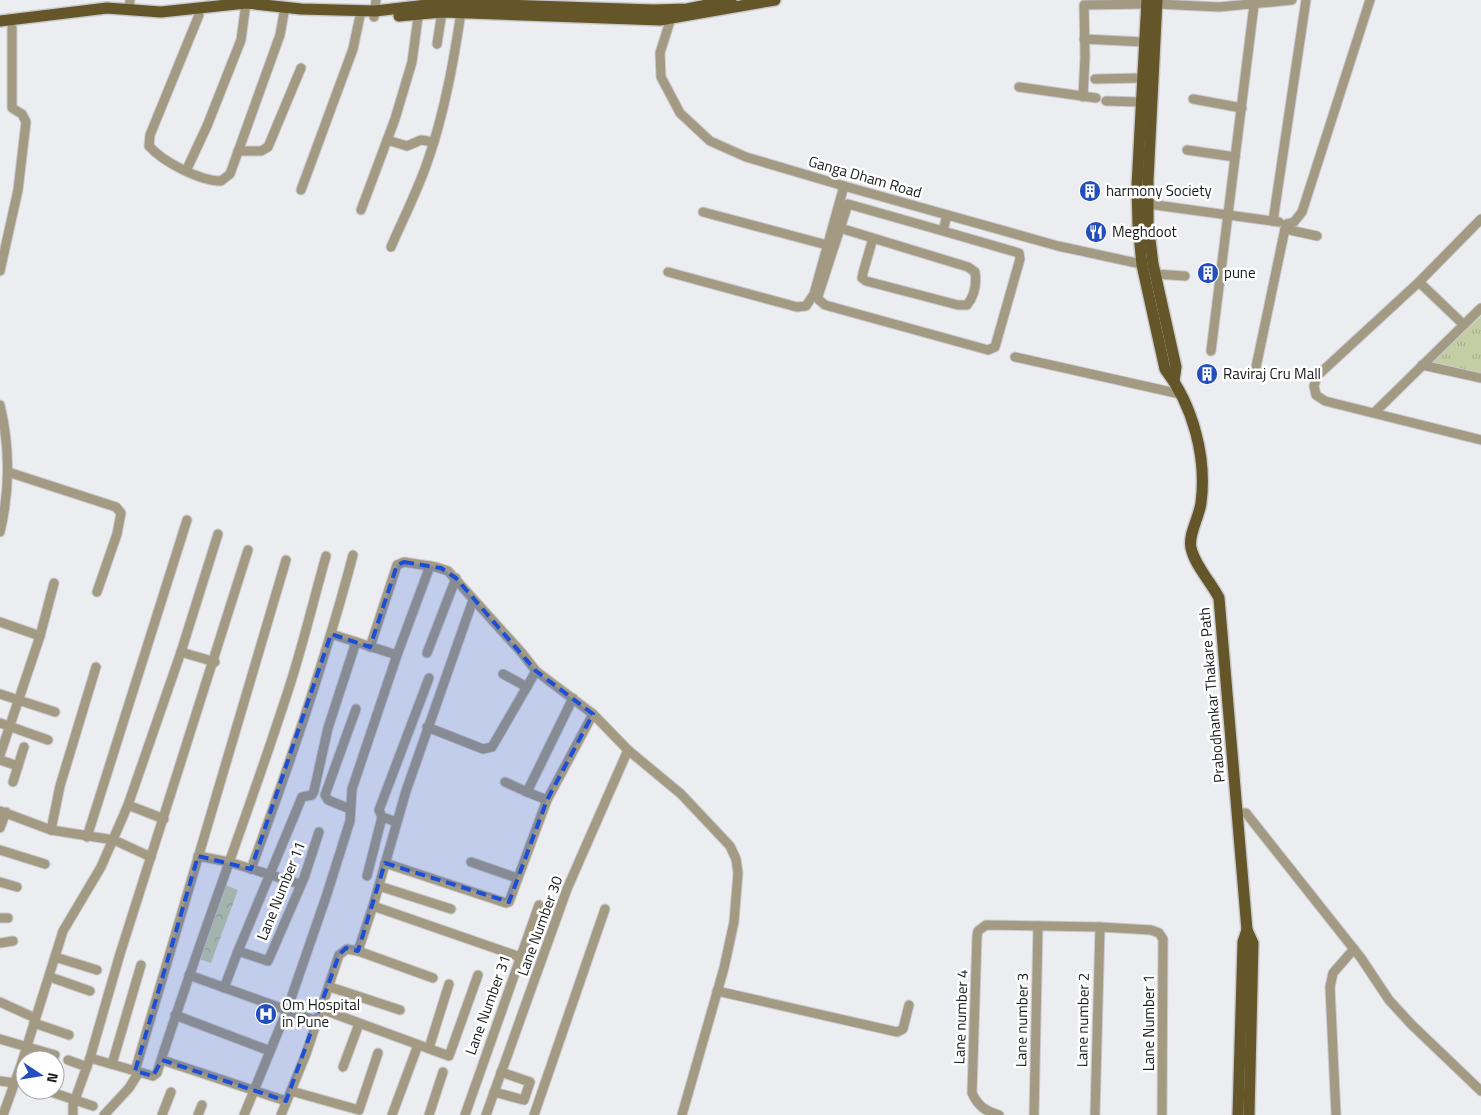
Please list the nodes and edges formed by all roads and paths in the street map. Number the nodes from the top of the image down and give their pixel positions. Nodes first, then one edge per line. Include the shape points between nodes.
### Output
1 (731, 0) edge
2 (775, 0) edge
3 (1292, 0) edge
4 (1306, 0) edge
5 (1370, 0) edge
6 (1152, 2) edge
7 (246, 5) junction
8 (1254, 5) junction
9 (212, 6) edge
10 (105, 8) edge
11 (129, 8) edge
12 (462, 8) junction
13 (285, 9) junction
14 (375, 9) edge
15 (419, 9) junction
16 (442, 12) junction
17 (361, 13) junction
18 (672, 14) junction
19 (200, 15) junction
20 (0, 21) edge
21 (15, 25) junction
22 (0, 29) edge
23 (1084, 39) junction
24 (1144, 42) junction
25 (437, 44) dead end
26 (301, 68) dead end
27 (1142, 78) junction
28 (1095, 79) dead end
29 (1019, 87) dead end
30 (1083, 97) junction
31 (1096, 98) dead end
32 (1193, 99) dead end
33 (1106, 101) dead end
34 (1141, 102) junction
35 (1242, 108) junction
36 (387, 140) junction
37 (434, 142) junction
38 (1187, 150) dead end
39 (238, 151) junction
40 (1235, 157) junction
41 (186, 170) junction
42 (844, 186) junction
43 (301, 190) dead end
44 (1148, 204) junction
45 (361, 210) dead end
46 (703, 212) dead end
47 (1228, 213) junction
48 (947, 215) junction
49 (1481, 219) edge
50 (1273, 221) junction
51 (1286, 226) junction
52 (840, 228) junction
53 (943, 231) junction
54 (1317, 236) dead end
55 (872, 238) junction
56 (828, 245) junction
57 (391, 247) dead end
58 (1150, 268) junction
59 (0, 271) edge
60 (668, 272) dead end
61 (1184, 276) dead end
62 (1419, 282) junction
63 (1481, 308) edge
64 (1464, 325) junction
65 (1210, 351) dead end
66 (1015, 357) dead end
67 (1422, 365) junction
68 (1255, 372) dead end
69 (1481, 378) edge
70 (1180, 394) junction
71 (0, 405) edge
72 (1375, 412) junction
73 (1481, 440) edge
74 (8, 472) junction
75 (187, 520) dead end
76 (0, 532) edge
77 (218, 534) dead end
78 (248, 550) dead end
79 (352, 555) dead end
80 (326, 556) dead end
81 (286, 560) dead end
82 (430, 566) junction
83 (456, 578) junction
84 (54, 583) dead end
85 (97, 592) dead end
86 (472, 600) junction
87 (0, 622) edge
88 (331, 634) junction
89 (40, 636) junction
90 (356, 642) junction
91 (370, 647) junction
92 (181, 652) junction
93 (427, 653) dead end
94 (397, 655) junction
95 (214, 662) junction
96 (96, 667) dead end
97 (536, 671) junction
98 (503, 674) dead end
99 (429, 678) dead end
100 (527, 687) junction
101 (0, 694) edge
102 (572, 698) junction
103 (18, 700) junction
104 (356, 709) dead end
105 (55, 712) dead end
106 (593, 714) junction
107 (0, 723) edge
108 (9, 726) junction
109 (428, 727) junction
110 (48, 740) dead end
111 (24, 747) dead end
112 (628, 750) junction
113 (0, 755) edge
114 (0, 760) edge
115 (18, 766) junction
116 (13, 782) dead end
117 (505, 782) dead end
118 (527, 792) junction
119 (547, 800) junction
120 (128, 805) junction
121 (350, 809) junction
122 (3, 812) edge
123 (1238, 813) junction
124 (382, 817) junction
125 (164, 819) junction
126 (397, 822) junction
127 (0, 828) edge
128 (51, 830) junction
129 (319, 832) dead end
130 (87, 838) junction
131 (114, 840) junction
132 (0, 850) edge
133 (198, 856) junction
134 (151, 857) junction
135 (229, 862) junction
136 (471, 862) dead end
137 (45, 864) dead end
138 (385, 864) junction
139 (251, 869) junction
140 (270, 874) junction
141 (367, 876) dead end
142 (518, 878) junction
143 (0, 882) edge
144 (300, 884) junction
145 (379, 886) junction
146 (17, 887) dead end
147 (539, 905) dead end
148 (373, 906) junction
149 (451, 909) dead end
150 (605, 909) dead end
151 (1038, 926) junction
152 (1100, 927) junction
153 (1247, 930) junction
154 (13, 941) dead end
155 (0, 943) edge
156 (1354, 949) junction
157 (238, 951) junction
158 (358, 951) junction
159 (520, 957) junction
160 (55, 958) junction
161 (141, 965) dead end
162 (97, 970) dead end
163 (189, 975) junction
164 (478, 975) dead end
165 (50, 977) junction
166 (433, 978) dead end
167 (449, 984) dead end
168 (330, 987) junction
169 (224, 988) junction
170 (90, 991) dead end
171 (717, 991) junction
172 (0, 1002) edge
173 (909, 1005) dead end
174 (321, 1009) junction
175 (287, 1010) junction
176 (400, 1010) dead end
177 (175, 1015) junction
178 (35, 1020) junction
179 (317, 1021) junction
180 (359, 1024) junction
181 (69, 1036) dead end
182 (0, 1039) edge
183 (418, 1045) junction
184 (26, 1046) junction
185 (429, 1048) junction
186 (25, 1050) edge
187 (39, 1050) edge
188 (270, 1051) junction
189 (378, 1053) dead end
190 (90, 1058) junction
191 (68, 1060) dead end
192 (162, 1060) junction
193 (112, 1064) junction
194 (87, 1067) junction
195 (343, 1067) dead end
196 (137, 1072) junction
197 (443, 1072) dead end
198 (501, 1072) junction
199 (0, 1080) edge
200 (15, 1083) joint
201 (532, 1084) dead end
202 (542, 1088) junction
203 (254, 1090) junction
204 (1481, 1091) edge
205 (171, 1092) dead end
206 (291, 1092) junction
207 (494, 1092) junction
208 (65, 1096) edge
209 (75, 1099) junction
210 (286, 1101) junction
211 (202, 1105) dead end
212 (92, 1106) dead end
213 (358, 1113) edge
214 (3, 1115) edge
215 (73, 1115) edge
216 (104, 1115) edge
217 (162, 1115) edge
218 (198, 1115) edge
219 (244, 1115) edge
220 (281, 1115) edge
221 (392, 1115) edge
222 (429, 1115) edge
223 (465, 1115) edge
224 (486, 1115) edge
225 (534, 1115) edge
226 (682, 1115) edge
227 (999, 1115) edge
228 (1034, 1115) edge
229 (1095, 1115) edge
230 (1162, 1115) edge
231 (1238, 1115) edge
232 (1249, 1115) edge
233 (1336, 1115) edge

1 - 18 main road
2 - 18 main road
3 - 8 street
4 - 50 street
5 - 51 street via 1302,212
6 - 8 street via 1219,7
6 - 23 street via 1084,5
6 - 24 main road, Prabodhankar Thakare Path
6 - 44 main road, Prabodhankar Thakare Path
7 - 9 main road
7 - 13 main road
7 - 41 street via 241,40
8 - 35 street
9 - 11 main road via 161,12
9 - 19 main road
10 - 11 main road
10 - 21 main road
11 - 19 main road via 148,18
12 - 15 main road
12 - 16 main road
12 - 18 main road
12 - 37 street via 448,90
13 - 17 main road
13 - 39 street via 280,35
14 - 15 main road
14 - 17 main road
15 - 16 main road
15 - 36 street via 412,62
16 - 25 street
17 - 43 street via 353,49
18 - 42 street, Ganga Dham Road via 660,52 661,78 680,112 696,130 727,150
19 - 41 street via 150,135 149,146 156,154
20 - 21 main road
21 - 22 main road
21 - 59 street via 12,108 22,114 26,122 18,190
23 - 24 street
23 - 30 street
24 - 27 main road, Prabodhankar Thakare Path
26 - 39 street via 268,147 261,151
27 - 28 street
27 - 34 main road, Prabodhankar Thakare Path
29 - 30 street
30 - 31 street
32 - 35 street
33 - 34 street
34 - 58 main road, Prabodhankar Thakare Path via 1137,186
35 - 40 street
36 - 37 street via 407,146 421,140
36 - 45 street
37 - 57 street
38 - 40 street
39 - 41 street via 230,174 221,181 200,178
40 - 47 street
42 - 48 street, Ganga Dham Road
42 - 56 street
44 - 47 street
44 - 58 main road, Prabodhankar Thakare Path
46 - 56 street
47 - 50 street
47 - 65 street
48 - 53 street
48 - 58 street, Ganga Dham Road
49 - 62 street
50 - 51 street
51 - 54 street
51 - 68 street
52 - 53 street via 848,204
52 - 53 street via 818,296 825,305 988,350 997,343 1019,253
52 - 55 street
55 - 55 street via 968,267 975,272 972,298 967,305 958,305 866,281 862,273
56 - 60 street via 814,294 806,306 797,307
58 - 61 street, Ganga Dham Road
58 - 70 main road, Prabodhankar Thakare Path via 1176,367 1174,381
62 - 64 street
62 - 72 street via 1317,376 1316,395 1326,401
63 - 64 street
64 - 67 street
66 - 70 street
67 - 69 street
67 - 72 street
70 - 123 main road, Prabodhankar Thakare Path via 1192,419 1201,463 1201,505 1191,547 1219,598
71 - 74 street
72 - 73 street
74 - 76 street
74 - 85 street via 116,507 121,513
75 - 130 street
77 - 92 street
78 - 95 street
79 - 88 street
80 - 135 street via 287,693
81 - 133 street
82 - 83 street via 446,569
82 - 91 street via 404,562 397,565
82 - 94 street
83 - 86 street
83 - 93 street
84 - 89 street
86 - 97 street
86 - 109 street
87 - 89 street
88 - 90 street
88 - 139 street via 287,773
89 - 103 street
90 - 91 street
90 - 140 street via 328,728 316,793 302,797
91 - 94 street
92 - 95 street
92 - 120 street
94 - 121 street via 352,789
95 - 125 street
96 - 128 street via 60,786
97 - 100 street
97 - 102 street
98 - 100 street
99 - 124 street via 381,805 379,814
100 - 109 street via 492,747 483,749
101 - 103 street
102 - 106 street
102 - 118 street
103 - 105 street
103 - 108 street
104 - 121 street via 326,795 328,800
106 - 112 street
106 - 119 street
107 - 108 street
108 - 110 street
108 - 113 street
109 - 126 street
111 - 115 street
112 - 171 street via 703,816 730,846 736,859 734,922
112 - 198 street, Lane Number 30 via 567,889
114 - 115 street
115 - 116 street
117 - 118 street
118 - 119 street
119 - 142 street
120 - 125 street
120 - 131 street
121 - 175 street via 350,821
122 - 127 street
122 - 128 street
123 - 153 main road, Prabodhankar Thakare Path
123 - 156 street via 1246,813
124 - 126 street
124 - 141 street
125 - 134 street
126 - 138 street
128 - 130 street
129 - 144 street, Lane Number 11
130 - 131 street
131 - 134 street
131 - 160 street via 63,931
132 - 137 street
133 - 135 street
133 - 196 street
134 - 190 street
135 - 139 street
135 - 163 street
136 - 142 street
138 - 142 street via 506,903
138 - 145 street
139 - 140 street
140 - 144 street
140 - 157 street
143 - 146 street
144 - 157 street, Lane Number 11 via 268,961
145 - 148 street
145 - 149 street
147 - 159 street, Lane Number 31
148 - 158 street
148 - 159 street
150 - 202 street
151 - 152 street
151 - 227 street, Lane number 4 via 986,925 978,930 972,1093 977,1104
151 - 228 street, Lane number 3
152 - 229 street, Lane number 2
152 - 230 street, Lane Number 1 via 1151,930 1163,939
153 - 231 main road, Prabodhankar Thakare Path via 1243,942
153 - 232 main road, Prabodhankar Thakare Path via 1253,943
154 - 155 street
156 - 204 street via 1389,1000
156 - 233 street via 1333,973 1330,987
157 - 169 street
158 - 166 street
158 - 168 street via 347,949 338,955
159 - 223 street, Lane Number 31
160 - 162 street
160 - 165 street
161 - 193 street
163 - 169 street
163 - 177 street
164 - 185 street via 449,1056
165 - 170 street
165 - 178 street
167 - 185 street
168 - 174 street
168 - 176 street
169 - 175 street
171 - 173 street via 897,1032 903,1029
171 - 226 street
172 - 178 street
174 - 179 street
174 - 180 street
175 - 179 street
175 - 188 street
177 - 188 street
177 - 192 street
178 - 181 street
178 - 184 street
179 - 206 street
180 - 183 street
180 - 195 street
182 - 184 street
183 - 185 street
183 - 221 street
184 - 186 street
184 - 187 street
188 - 203 street
189 - 213 street
190 - 193 street
190 - 194 street
191 - 194 street
192 - 196 street via 158,1073 152,1076
192 - 203 street
193 - 196 street
194 - 209 street
196 - 216 street via 129,1088
197 - 222 street
198 - 207 street, Lane Number 30
198 - 207 street via 530,1082 524,1100
199 - 200 street
200 - 214 street
201 - 202 street
202 - 225 street
203 - 210 street
203 - 219 street
205 - 217 street
206 - 210 street
206 - 213 street
207 - 224 street, Lane Number 30
208 - 209 street
209 - 212 street
209 - 215 street
210 - 220 street
211 - 218 street

